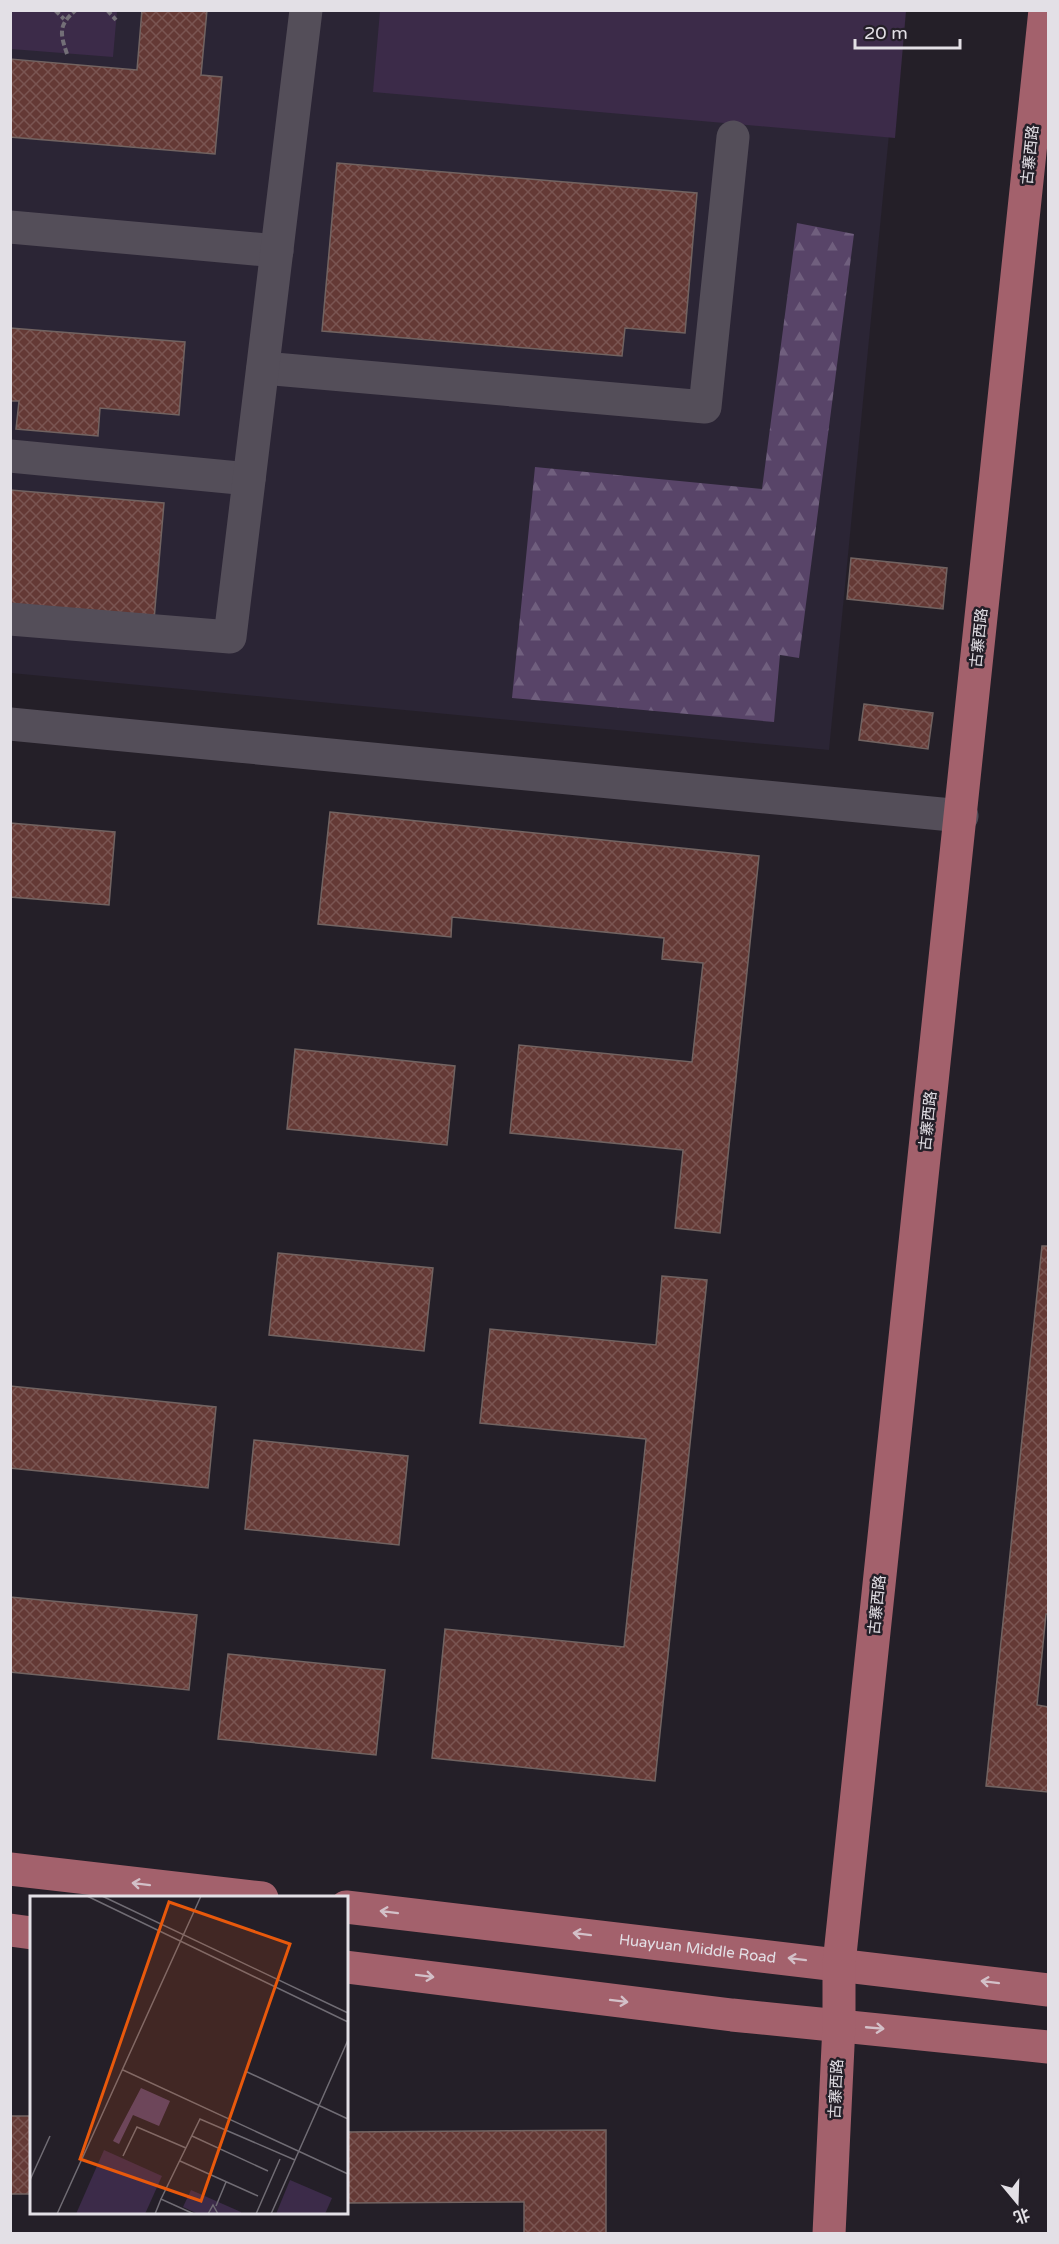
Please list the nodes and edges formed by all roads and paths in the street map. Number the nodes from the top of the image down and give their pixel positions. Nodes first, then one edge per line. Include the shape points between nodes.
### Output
1 (55, 10) edge
2 (76, 10) edge
3 (107, 10) edge
4 (306, 10) edge
5 (1045, 10) edge
6 (64, 19) junction
7 (116, 20) dead end
8 (67, 54) dead end
9 (733, 137) dead end
10 (10, 226) edge
11 (277, 251) junction
12 (263, 368) junction
13 (10, 456) edge
14 (249, 479) junction
15 (10, 619) edge
16 (10, 724) edge
17 (962, 816) junction
18 (10, 1869) edge
19 (245, 1896) edge
20 (348, 1907) edge
21 (10, 1930) edge
22 (30, 1933) edge
23 (839, 1964) junction
24 (348, 1966) edge
25 (1048, 1989) edge
26 (839, 2025) junction
27 (1048, 2047) edge
28 (829, 2234) edge

1 - 6 path
2 - 6 path
3 - 7 path
4 - 11 street
5 - 17 main road, 古寨西路
6 - 8 path via 61,36
9 - 12 street via 705,407
10 - 11 street
11 - 12 street
12 - 14 street
13 - 14 street
14 - 15 street via 230,637
16 - 17 street
17 - 23 main road, 古寨西路
19 -> 18 main road
23 -> 20 main road, Huayuan Middle Road
21 - 22 main road
25 -> 23 main road, Huayuan Middle Road
23 - 26 main road, 古寨西路
24 -> 26 main road
26 -> 27 main road
26 - 28 main road, 古寨西路

